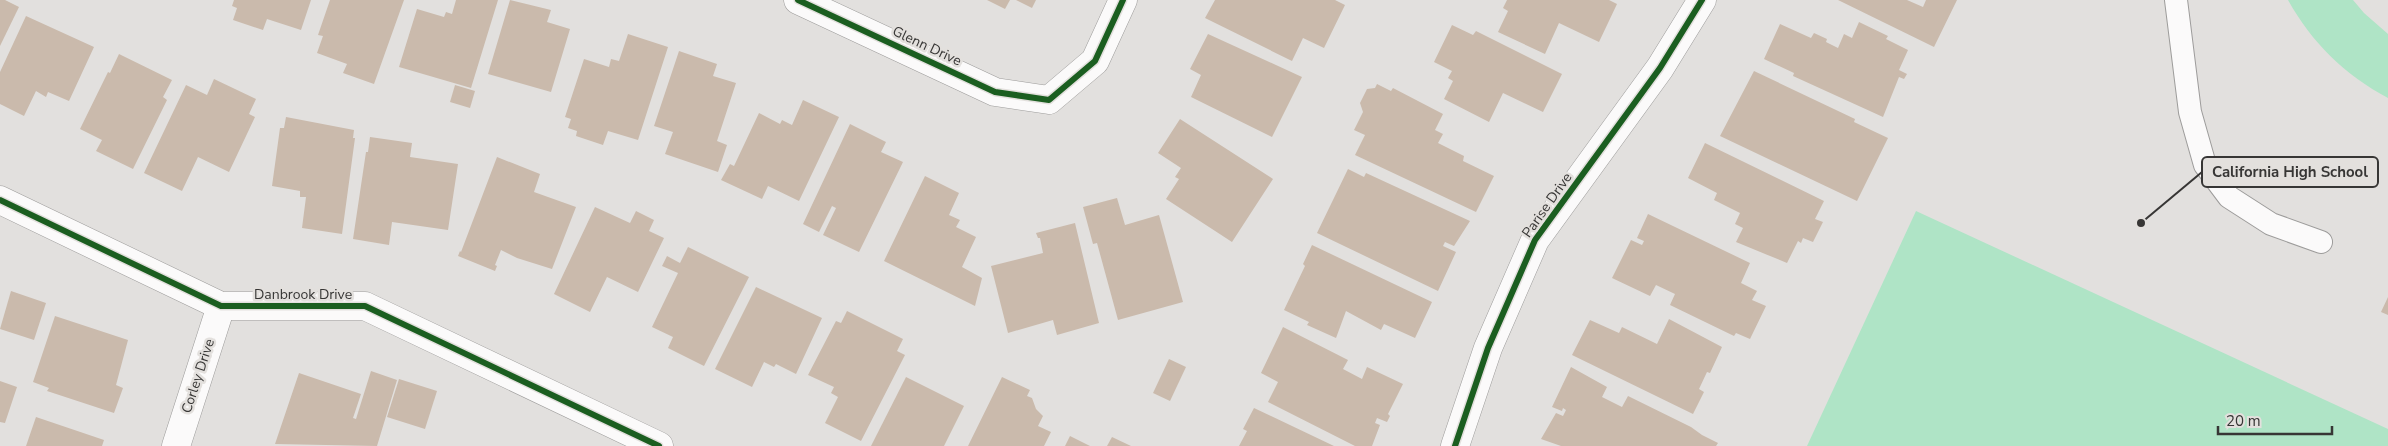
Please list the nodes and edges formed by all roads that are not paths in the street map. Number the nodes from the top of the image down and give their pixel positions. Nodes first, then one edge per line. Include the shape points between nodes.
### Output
1 (798, 0) edge
2 (1123, 0) edge
3 (1702, 0) edge
4 (2176, 0) edge
5 (0, 200) edge
6 (2321, 242) dead end
7 (221, 306) junction
8 (176, 446) edge
9 (659, 446) edge
10 (1455, 446) edge

1 - 2 street, Glenn Drive via 995,92 1049,100 1095,61
3 - 10 street, Parise Drive via 1660,68 1535,240 1488,348
4 - 6 lane via 2190,112 2205,165 2229,197 2270,224
5 - 7 street, Danbrook Drive
7 - 8 street, Corley Drive
7 - 9 street, Danbrook Drive via 364,306

